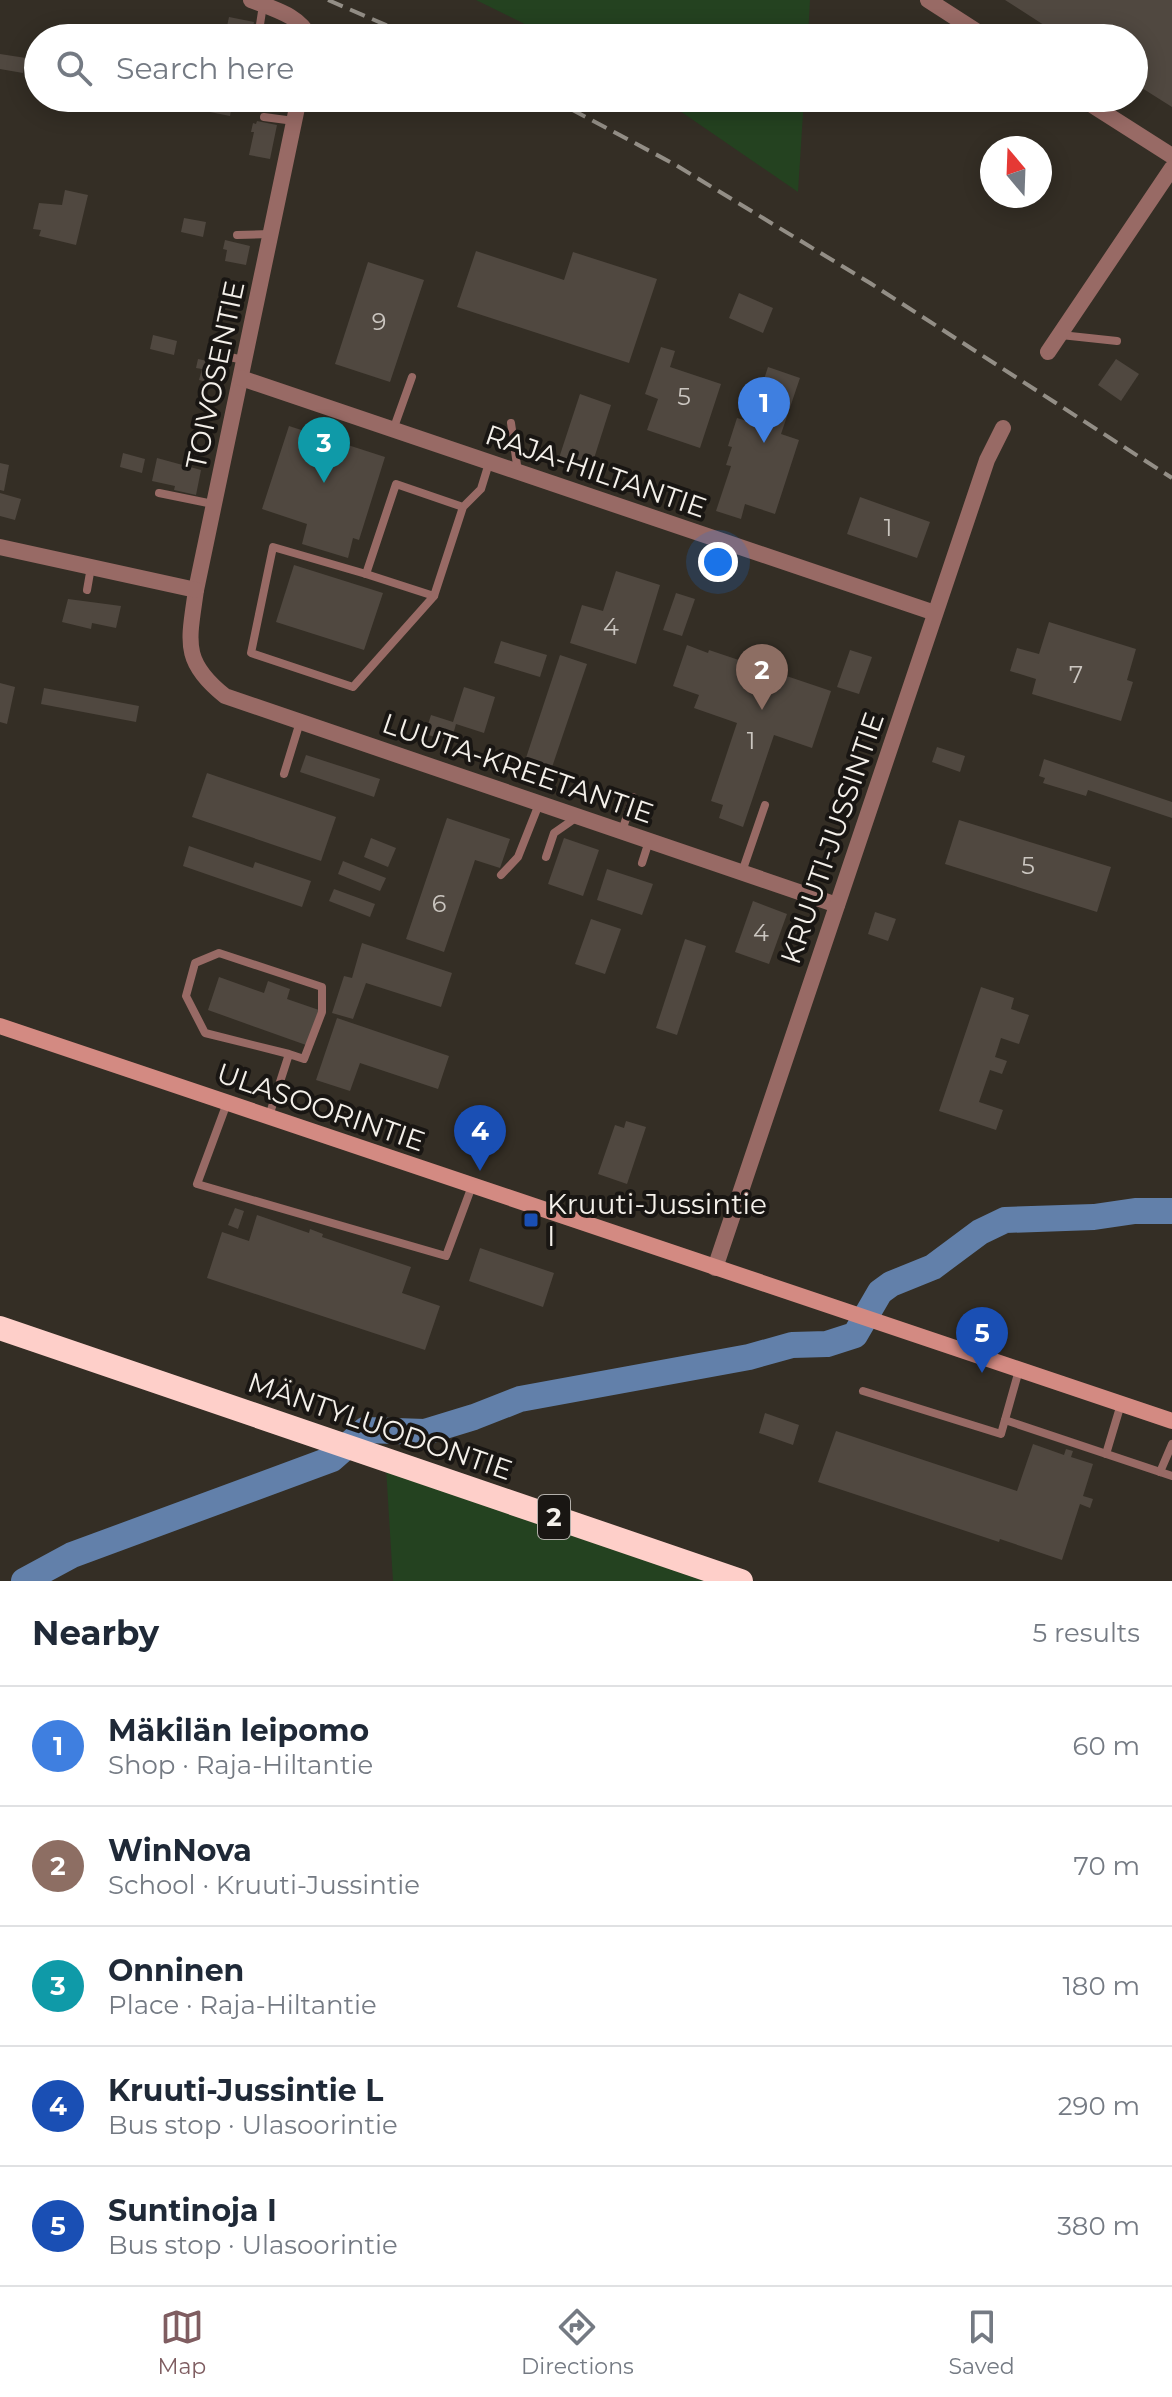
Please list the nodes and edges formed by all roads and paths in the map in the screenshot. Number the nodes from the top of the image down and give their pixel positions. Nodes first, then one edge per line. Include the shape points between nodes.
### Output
1 (928, 0) edge
2 (257, 3) edge
3 (258, 24) edge
4 (302, 24) edge
5 (965, 24) edge
6 (297, 112) edge
7 (1103, 112) edge
8 (264, 117) dead end
9 (295, 121) junction
10 (1172, 156) edge
11 (1172, 168) edge
12 (271, 234) junction
13 (237, 235) dead end
14 (1060, 335) junction
15 (1117, 341) dead end
16 (1048, 352) dead end
17 (210, 353) dead end
18 (245, 361) junction
19 (412, 377) dead end
20 (241, 378) junction
21 (511, 423) dead end
22 (1003, 428) dead end
23 (393, 430) junction
24 (489, 463) junction
25 (518, 473) junction
26 (159, 493) dead end
27 (214, 504) junction
28 (463, 507) junction
29 (0, 547) edge
30 (92, 566) junction
31 (366, 574) junction
32 (87, 590) dead end
33 (196, 590) junction
34 (434, 596) junction
35 (935, 613) junction
36 (194, 663) joint
37 (300, 722) junction
38 (284, 774) dead end
39 (633, 797) dead end
40 (539, 803) junction
41 (765, 805) dead end
42 (578, 816) junction
43 (622, 831) junction
44 (649, 841) junction
45 (546, 857) dead end
46 (642, 863) dead end
47 (742, 872) junction
48 (501, 875) dead end
49 (837, 905) junction
50 (0, 1026) edge
51 (289, 1054) junction
52 (227, 1103) junction
53 (269, 1117) junction
54 (472, 1186) junction
55 (715, 1268) junction
56 (0, 1328) edge
57 (1020, 1369) junction
58 (863, 1391) dead end
59 (1121, 1404) junction
60 (1005, 1420) junction
61 (1172, 1421) edge
62 (1172, 1444) edge
63 (1106, 1454) junction
64 (1160, 1472) junction
65 (1172, 1476) edge
66 (741, 1581) edge

1 - 5 street
2 - 3 lane
2 - 4 street
6 - 9 street, TOIVOSENTIE
7 - 10 street
8 - 9 lane
9 - 12 street, TOIVOSENTIE
11 - 14 street
12 - 13 lane
12 - 18 street, TOIVOSENTIE
14 - 15 lane
14 - 16 street
17 - 18 lane
18 - 20 street, TOIVOSENTIE
19 - 23 lane
20 - 23 street, RAJA-HILTANTIE
20 - 27 street, TOIVOSENTIE
21 - 25 lane
22 - 35 street, KRUUTI-JUSSINTIE
23 - 24 street, RAJA-HILTANTIE
24 - 25 street, RAJA-HILTANTIE
24 - 28 lane via 481,489
25 - 35 street, RAJA-HILTANTIE
26 - 27 lane
27 - 33 street, TOIVOSENTIE
28 - 31 lane via 396,484
28 - 34 lane
29 - 30 street
30 - 32 lane
30 - 33 street
31 - 34 lane
31 - 34 lane via 273,547 251,653 353,687
33 - 36 street, TOIVOSENTIE via 190,636
35 - 49 street, KRUUTI-JUSSINTIE
36 - 37 street, LUUTA-KREETANTIE via 225,696
37 - 38 lane
37 - 40 street, LUUTA-KREETANTIE
39 - 43 lane
40 - 42 street, LUUTA-KREETANTIE
40 - 48 lane via 518,857
41 - 47 lane
42 - 43 street, LUUTA-KREETANTIE
42 - 45 lane via 554,833
43 - 44 street, LUUTA-KREETANTIE
44 - 46 lane
44 - 47 street, LUUTA-KREETANTIE
47 - 49 street, LUUTA-KREETANTIE
49 - 55 street, KRUUTI-JUSSINTIE
50 - 52 street, ULASOORINTIE
51 - 51 lane via 205,1033 186,996 195,963 219,953 322,987 322,1012 304,1059
51 - 53 lane
52 - 53 street, ULASOORINTIE
52 - 54 lane via 197,1184 446,1256
53 - 54 street, ULASOORINTIE
54 - 55 street, ULASOORINTIE
55 - 57 street, ULASOORINTIE
56 - 66 highway, MÄNTYLUODONTIE / 2
57 - 59 street, ULASOORINTIE
57 - 60 lane
58 - 60 lane via 1001,1434
59 - 61 street, ULASOORINTIE
59 - 63 lane
60 - 63 lane
62 - 64 lane
63 - 64 lane
64 - 65 lane

